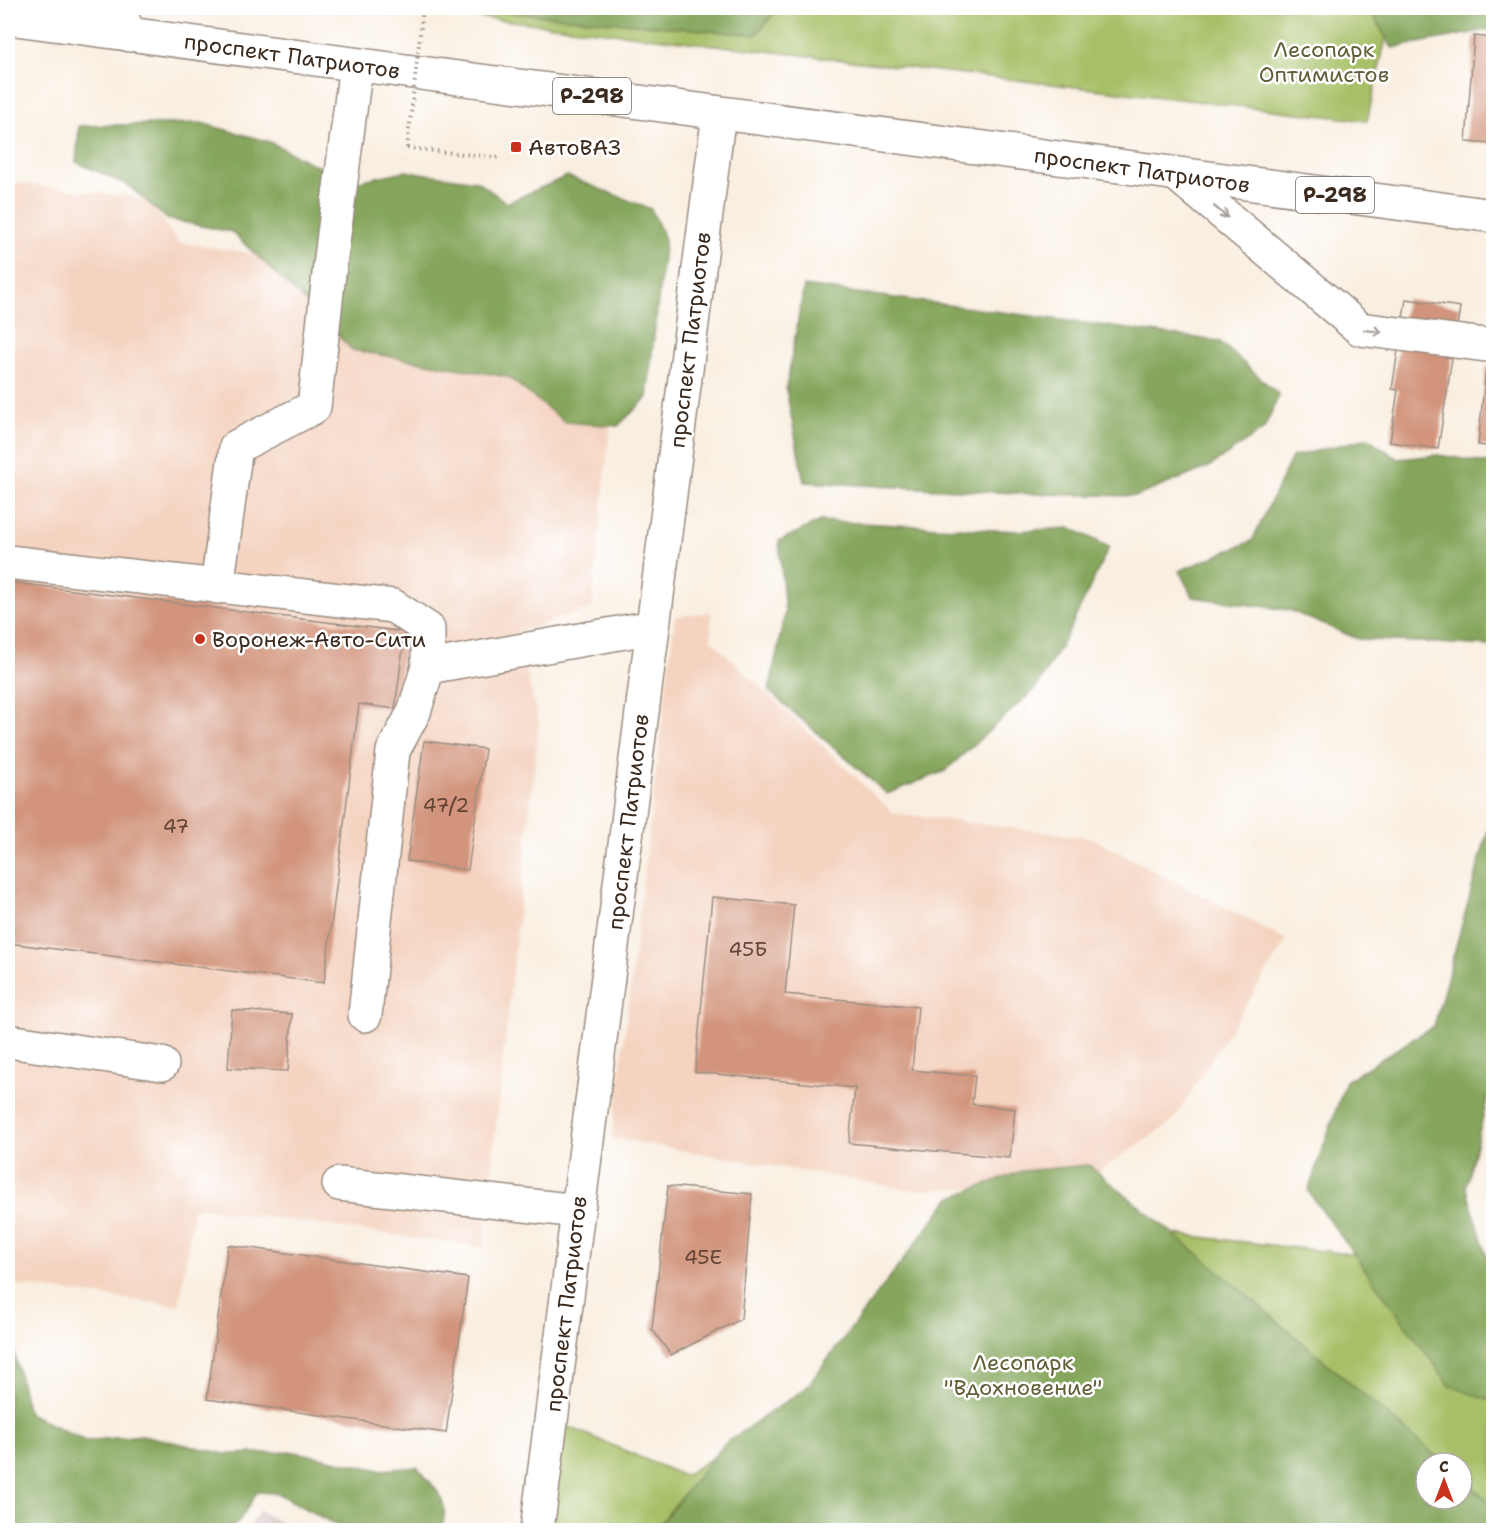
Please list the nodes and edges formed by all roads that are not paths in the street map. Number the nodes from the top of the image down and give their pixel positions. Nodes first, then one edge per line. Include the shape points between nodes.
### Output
1 (8, 18) edge
2 (124, 21) edge
3 (356, 65) junction
4 (719, 114) junction
5 (1176, 174) junction
6 (1494, 216) edge
7 (1494, 346) edge
8 (8, 562) edge
9 (218, 587) junction
10 (652, 627) junction
11 (428, 667) junction
12 (365, 1015) dead end
13 (8, 1041) edge
14 (162, 1064) dead end
15 (339, 1184) dead end
16 (578, 1211) junction
17 (537, 1530) edge

1 - 2 main road, проспект Патриотов / Р-298
2 - 3 main road, проспект Патриотов / Р-298
3 - 4 main road, проспект Патриотов / Р-298
3 - 9 main road via 314,406 236,447
4 - 5 main road, проспект Патриотов / Р-298
4 - 10 main road, проспект Патриотов
5 - 6 main road, проспект Патриотов / Р-298
5 -> 7 main road via 1360,329
8 - 9 main road
9 - 11 main road via 393,606 428,629
10 - 11 main road
10 - 16 main road, проспект Патриотов
11 - 12 main road via 414,712 393,751
13 - 14 main road
15 - 16 main road
16 - 17 main road, проспект Патриотов

